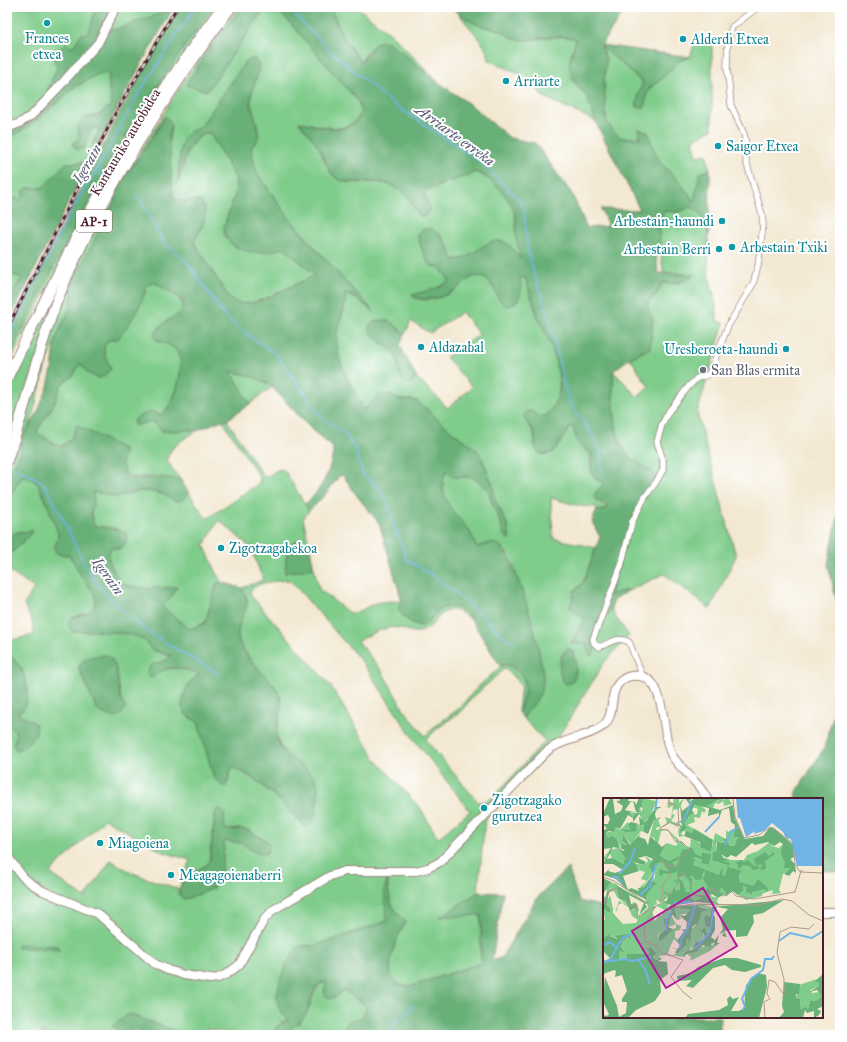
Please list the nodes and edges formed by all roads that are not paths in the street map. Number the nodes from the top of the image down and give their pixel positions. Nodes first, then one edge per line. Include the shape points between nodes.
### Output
1 (116, 7) edge
2 (222, 7) edge
3 (231, 7) edge
4 (758, 7) edge
5 (7, 128) edge
6 (7, 378) edge
7 (7, 460) edge
8 (643, 677) junction
9 (706, 798) edge
10 (7, 856) edge
11 (823, 912) edge
12 (840, 912) edge

1 - 5 street via 98,42 56,90 32,115
2 - 6 highway, Kantauriko autobidea / AP-1 via 163,92 108,180
3 - 7 highway, Kantauriko autobidea / AP-1 via 151,123 111,189 84,241 46,330
4 - 8 street via 732,27 728,40 727,66 729,94 744,134 746,161 762,214 757,276 728,326 710,372 689,386 662,424 657,442 663,460 662,470 632,522 621,566 593,639 599,647 619,639 629,642
8 - 9 street via 656,689 670,752
8 - 10 street via 631,676 620,681 604,725 557,744 547,751 437,864 416,871 345,871 330,876 272,911 264,920 239,965 220,977 192,977 157,965 98,914 30,884
11 - 12 street

